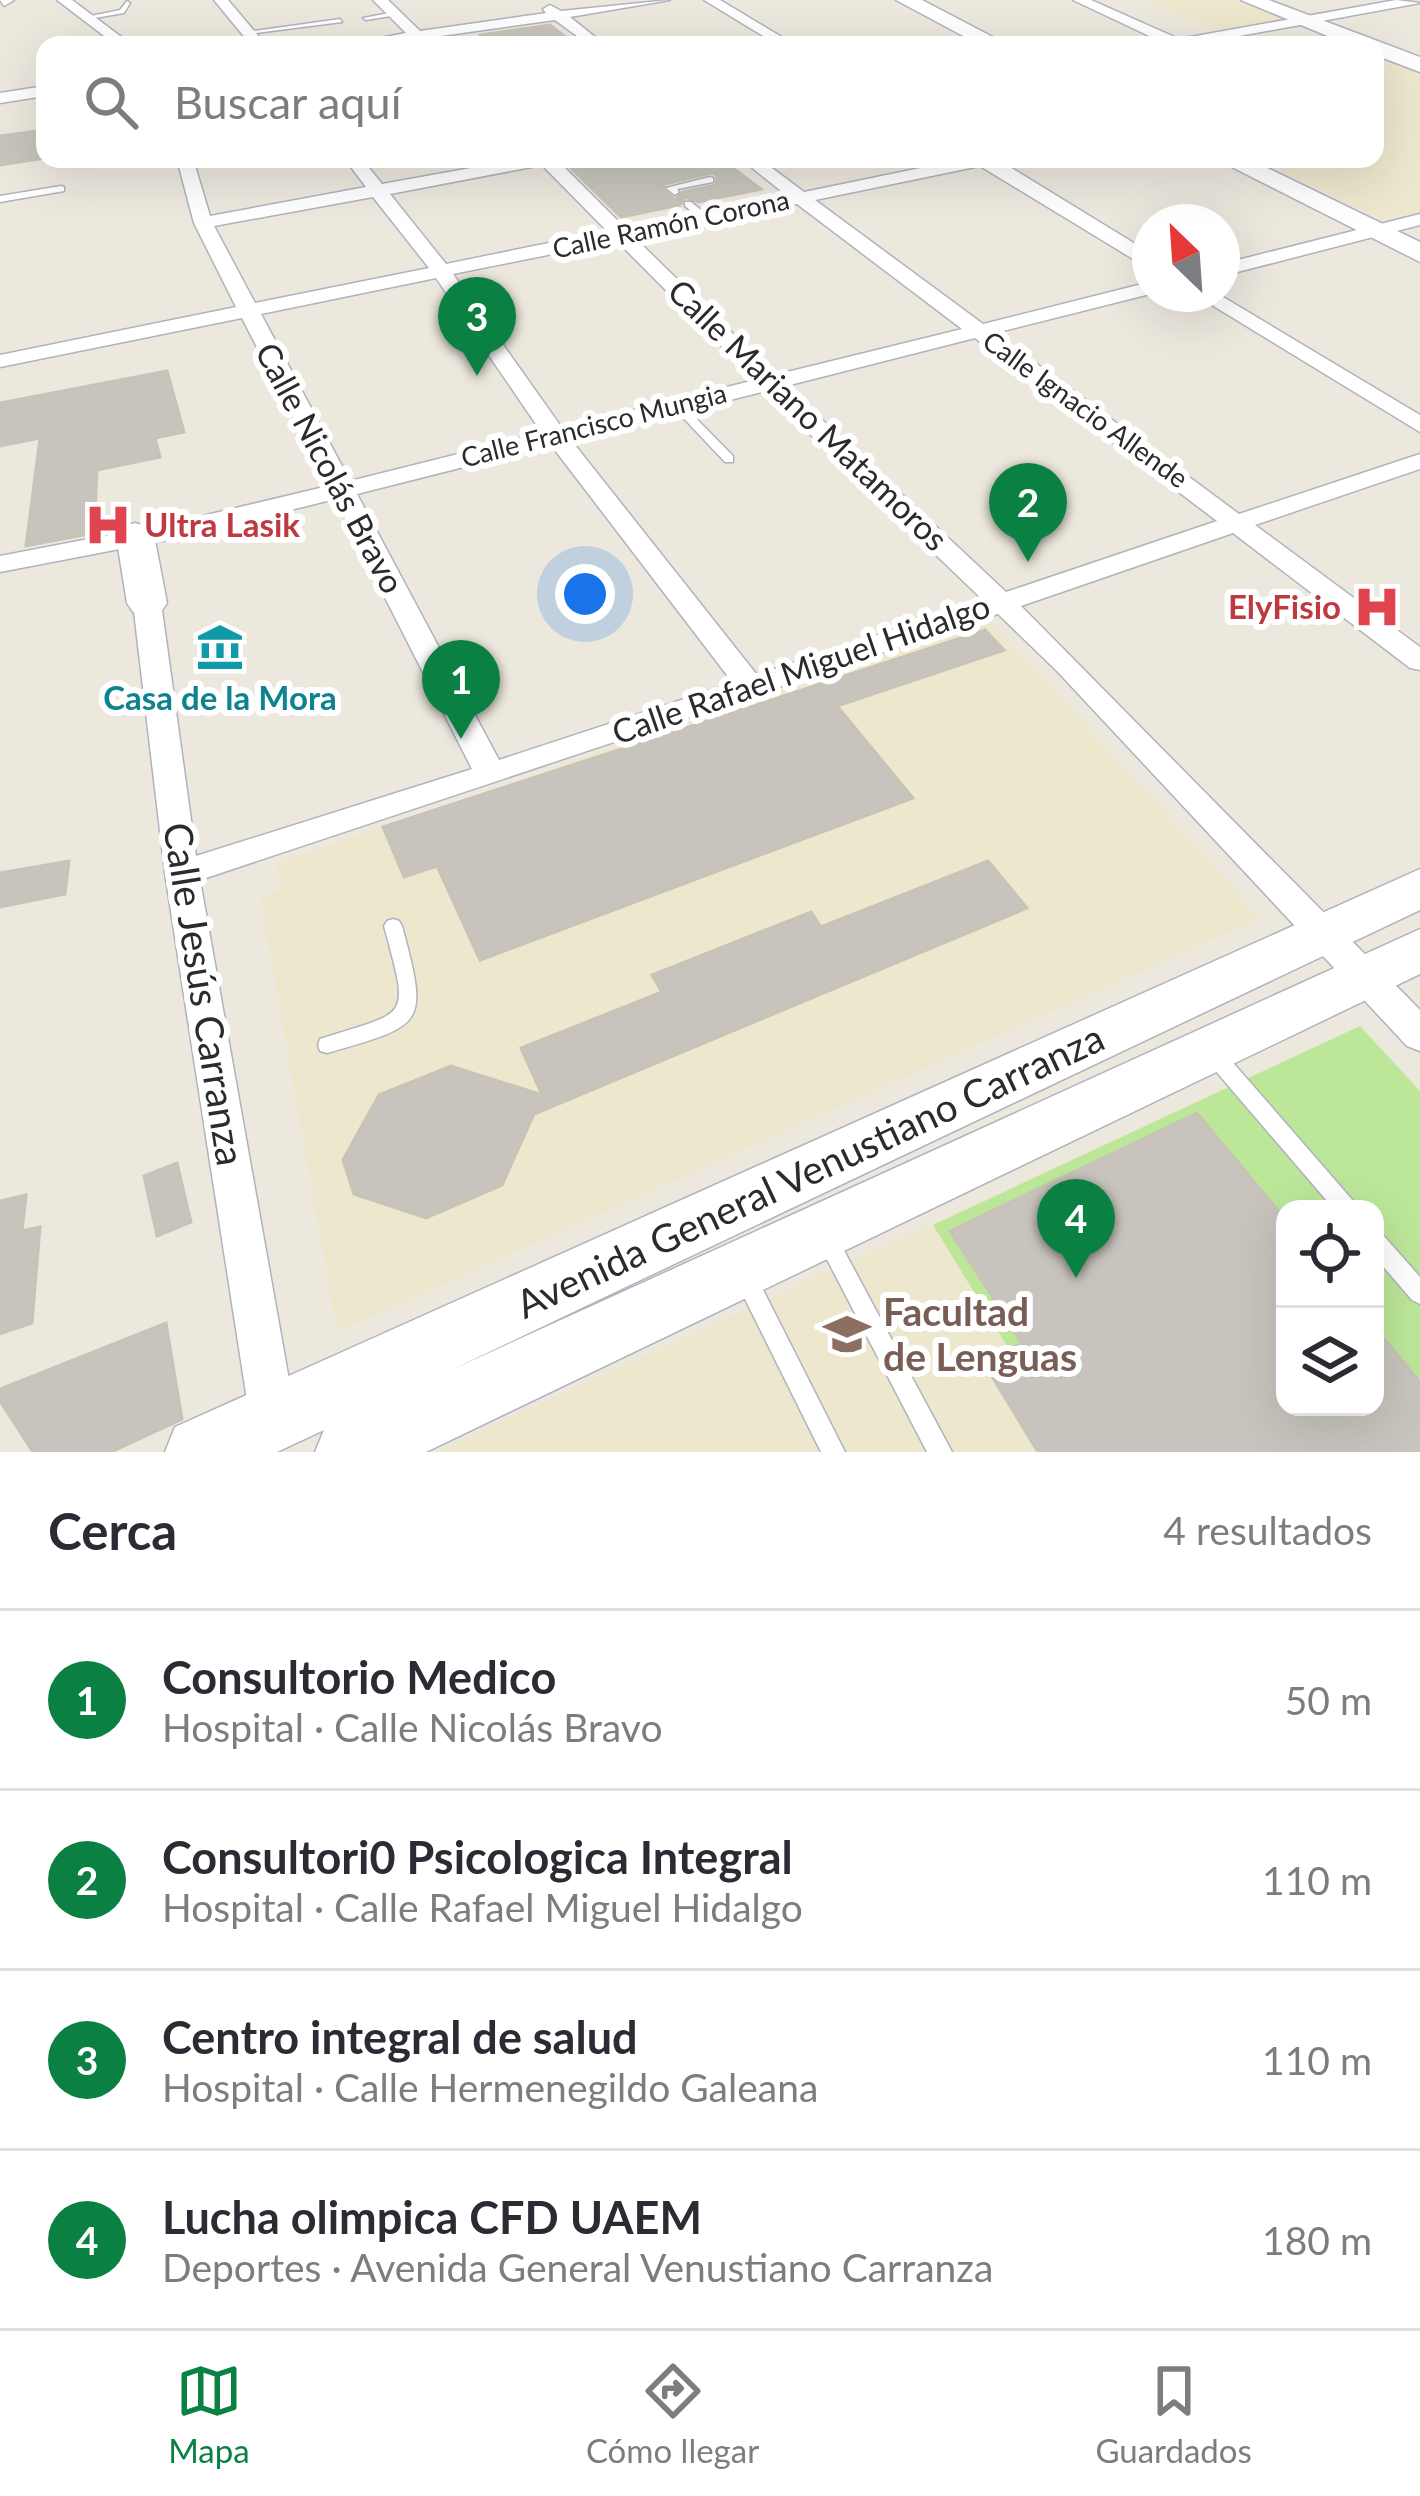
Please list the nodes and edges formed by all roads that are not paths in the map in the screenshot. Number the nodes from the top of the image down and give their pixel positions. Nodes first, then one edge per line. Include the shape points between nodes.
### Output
1 (64, 0) edge
2 (220, 0) edge
3 (380, 0) edge
4 (538, 0) edge
5 (663, 0) edge
6 (712, 0) edge
7 (906, 0) edge
8 (1080, 0) edge
9 (1251, 0) edge
10 (1418, 0) edge
11 (127, 3) edge
12 (394, 14) junction
13 (558, 15) junction
14 (89, 17) junction
15 (366, 18) dead end
16 (1303, 20) junction
17 (340, 22) dead end
18 (114, 36) edge
19 (251, 36) edge
20 (269, 36) edge
21 (417, 36) edge
22 (443, 36) edge
23 (586, 36) edge
24 (773, 36) edge
25 (979, 36) edge
26 (1154, 36) edge
27 (1215, 36) edge
28 (1345, 36) edge
29 (1384, 51) edge
30 (1420, 64) edge
31 (36, 92) edge
32 (0, 98) edge
33 (187, 168) edge
34 (360, 168) edge
35 (497, 168) edge
36 (555, 168) edge
37 (761, 168) edge
38 (942, 168) edge
39 (999, 168) edge
40 (1247, 168) edge
41 (710, 180) dead end
42 (61, 189) dead end
43 (378, 190) junction
44 (675, 192) dead end
45 (801, 198) junction
46 (0, 199) edge
47 (688, 204) dead end
48 (705, 218) junction
49 (1420, 219) edge
50 (203, 223) junction
51 (1375, 231) junction
52 (625, 235) junction
53 (1132, 250) edge
54 (1420, 253) edge
55 (1240, 265) edge
56 (442, 272) junction
57 (1132, 292) edge
58 (248, 310) junction
59 (1234, 312) edge
60 (975, 329) junction
61 (0, 361) edge
62 (769, 382) junction
63 (677, 405) junction
64 (1420, 425) edge
65 (555, 435) junction
66 (729, 459) dead end
67 (1420, 461) edge
68 (343, 490) junction
69 (1240, 522) junction
70 (136, 543) junction
71 (0, 564) edge
72 (0, 581) edge
73 (1001, 599) junction
74 (147, 603) joint
75 (1420, 661) edge
76 (751, 686) junction
77 (489, 771) junction
78 (182, 873) junction
79 (1420, 889) edge
80 (392, 926) dead end
81 (1323, 934) junction
82 (1420, 950) edge
83 (1365, 977) junction
84 (1420, 1035) edge
85 (327, 1045) dead end
86 (1210, 1049) junction
87 (1339, 1200) edge
88 (822, 1231) junction
89 (1384, 1251) edge
90 (741, 1269) junction
91 (1420, 1293) edge
92 (275, 1436) edge
93 (200, 1452) edge
94 (350, 1452) edge
95 (833, 1452) edge
96 (940, 1452) edge

1 - 14 street
2 - 19 street
3 - 12 street
4 - 13 street
5 - 13 street
6 - 24 street
7 - 25 main road
8 - 26 street
9 - 16 main road
10 - 16 street
11 - 14 lane
12 - 15 lane
12 - 21 street
13 - 22 street
13 - 23 street
14 - 18 street
16 - 27 street
16 - 28 main road
17 - 20 lane
29 - 30 main road
31 - 32 street
33 - 50 street, Calle Nicolás Bravo
34 - 43 street
35 - 43 street
36 - 52 street, Calle Mariano Matamoros
37 - 45 street, Calle Ignacio Allende
38 - 45 street, Calle Ramón Corona
39 - 53 street
40 - 51 main road
41 - 44 lane via 670,188
42 - 46 lane
43 - 50 street
43 - 56 street
45 - 48 street, Calle Ramón Corona
45 - 60 street, Calle Ignacio Allende
47 - 48 lane
48 - 52 street, Calle Ramón Corona
49 - 51 street
50 - 58 street, Calle Nicolás Bravo
51 - 54 main road
51 - 55 street
52 - 56 street, Calle Ramón Corona
52 - 62 street, Calle Mariano Matamoros
56 - 58 street, Calle Ramón Corona
56 - 65 street
57 - 60 street, Calle Francisco Mungia
58 - 61 street, Calle Ramón Corona
58 - 68 street, Calle Nicolás Bravo
59 - 64 street
60 - 62 street, Calle Francisco Mungia
60 - 69 street, Calle Ignacio Allende
62 - 63 street, Calle Francisco Mungia
62 - 73 street, Calle Mariano Matamoros
63 - 65 street, Calle Francisco Mungia
63 - 66 lane
65 - 68 street, Calle Francisco Mungia
65 - 76 street
67 - 69 street, Calle Rafael Miguel Hidalgo
68 - 70 street, Calle Francisco Mungia
68 - 77 street, Calle Nicolás Bravo
69 - 73 street, Calle Rafael Miguel Hidalgo
69 - 75 street, Calle Ignacio Allende
70 - 71 street, Calle Francisco Mungia
70 - 72 street, Calle Francisco Mungia
70 - 74 main road, Calle Jesús Carranza
73 - 76 street, Calle Rafael Miguel Hidalgo
73 - 81 street, Calle Mariano Matamoros
74 - 78 street, Calle Jesús Carranza
76 - 77 street, Calle Rafael Miguel Hidalgo
77 - 78 street, Calle Rafael Miguel Hidalgo
78 - 92 street, Calle Jesús Carranza
79 - 81 main road, Avenida General Venustiano Carranza
80 - 85 lane via 410,1012 397,1026
81 - 83 street, Calle Mariano Matamoros
81 - 92 main road, Avenida General Venustiano Carranza
82 - 83 main road, Avenida General Venustiano Carranza
83 - 84 street, Calle Mariano Matamoros
83 - 86 main road, Avenida General Venustiano Carranza
86 - 87 lane
86 - 88 main road, Avenida General Venustiano Carranza
88 - 90 main road, Avenida General Venustiano Carranza
88 - 96 lane
89 - 91 lane
90 - 94 main road, Avenida General Venustiano Carranza
90 - 95 lane
92 - 93 main road, Avenida General Venustiano Carranza

